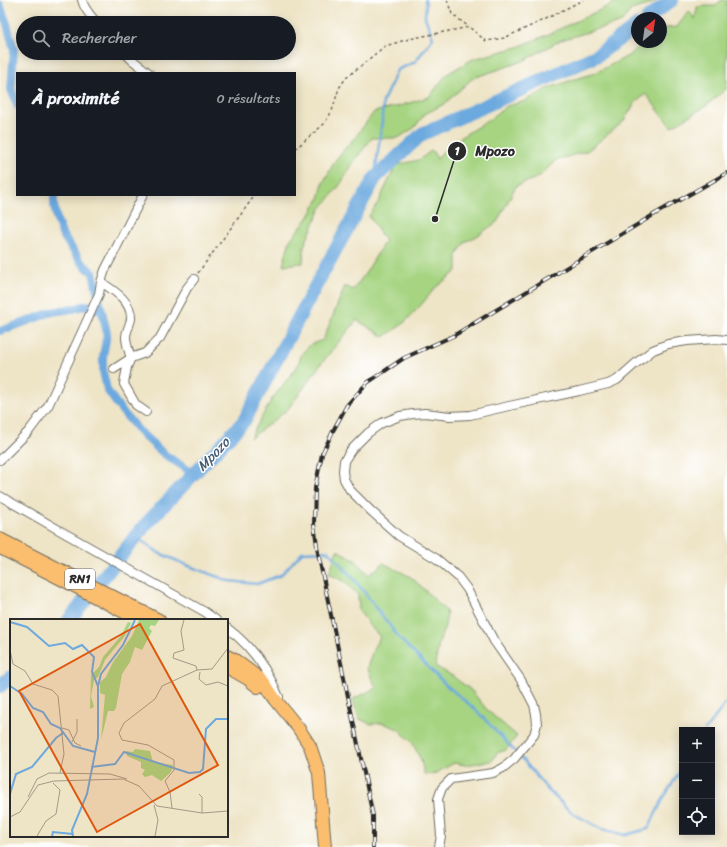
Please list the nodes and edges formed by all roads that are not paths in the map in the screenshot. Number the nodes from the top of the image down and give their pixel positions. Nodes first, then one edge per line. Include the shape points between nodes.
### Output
1 (82, 0) edge
2 (90, 16) edge
3 (132, 60) edge
4 (148, 72) edge
5 (142, 196) edge
6 (194, 279) road end
7 (101, 282) junction
8 (727, 340) edge
9 (131, 358) junction
10 (114, 369) dead end
11 (146, 412) dead end
12 (0, 460) edge
13 (0, 496) edge
14 (0, 539) edge
15 (0, 548) edge
16 (137, 619) edge
17 (157, 619) edge
18 (215, 619) edge
19 (228, 629) edge
20 (228, 656) edge
21 (228, 668) edge
22 (275, 699) junction
23 (284, 710) junction
24 (325, 847) edge
25 (438, 847) edge

1 - 2 street
3 - 4 street
5 - 7 street
6 - 9 street via 160,338 145,353
7 - 9 street via 120,295 128,307 131,318 126,337
7 - 12 street via 99,294 48,406 29,431
8 - 25 street via 668,344 653,350 617,380 579,391 470,415 425,413 400,416 382,423 368,433 351,450 344,462 344,479 350,490 399,536 437,559 458,577 534,705 537,724 534,735 514,759 493,773 451,779 442,788 438,799 441,836
9 - 10 street
9 - 11 street via 124,384 136,405
13 - 18 street
14 - 17 highway, RN1
15 - 16 highway, RN1
19 - 23 street via 265,669
20 - 22 highway via 263,681
21 - 22 highway
22 - 23 highway
23 - 24 highway via 310,746 319,773

